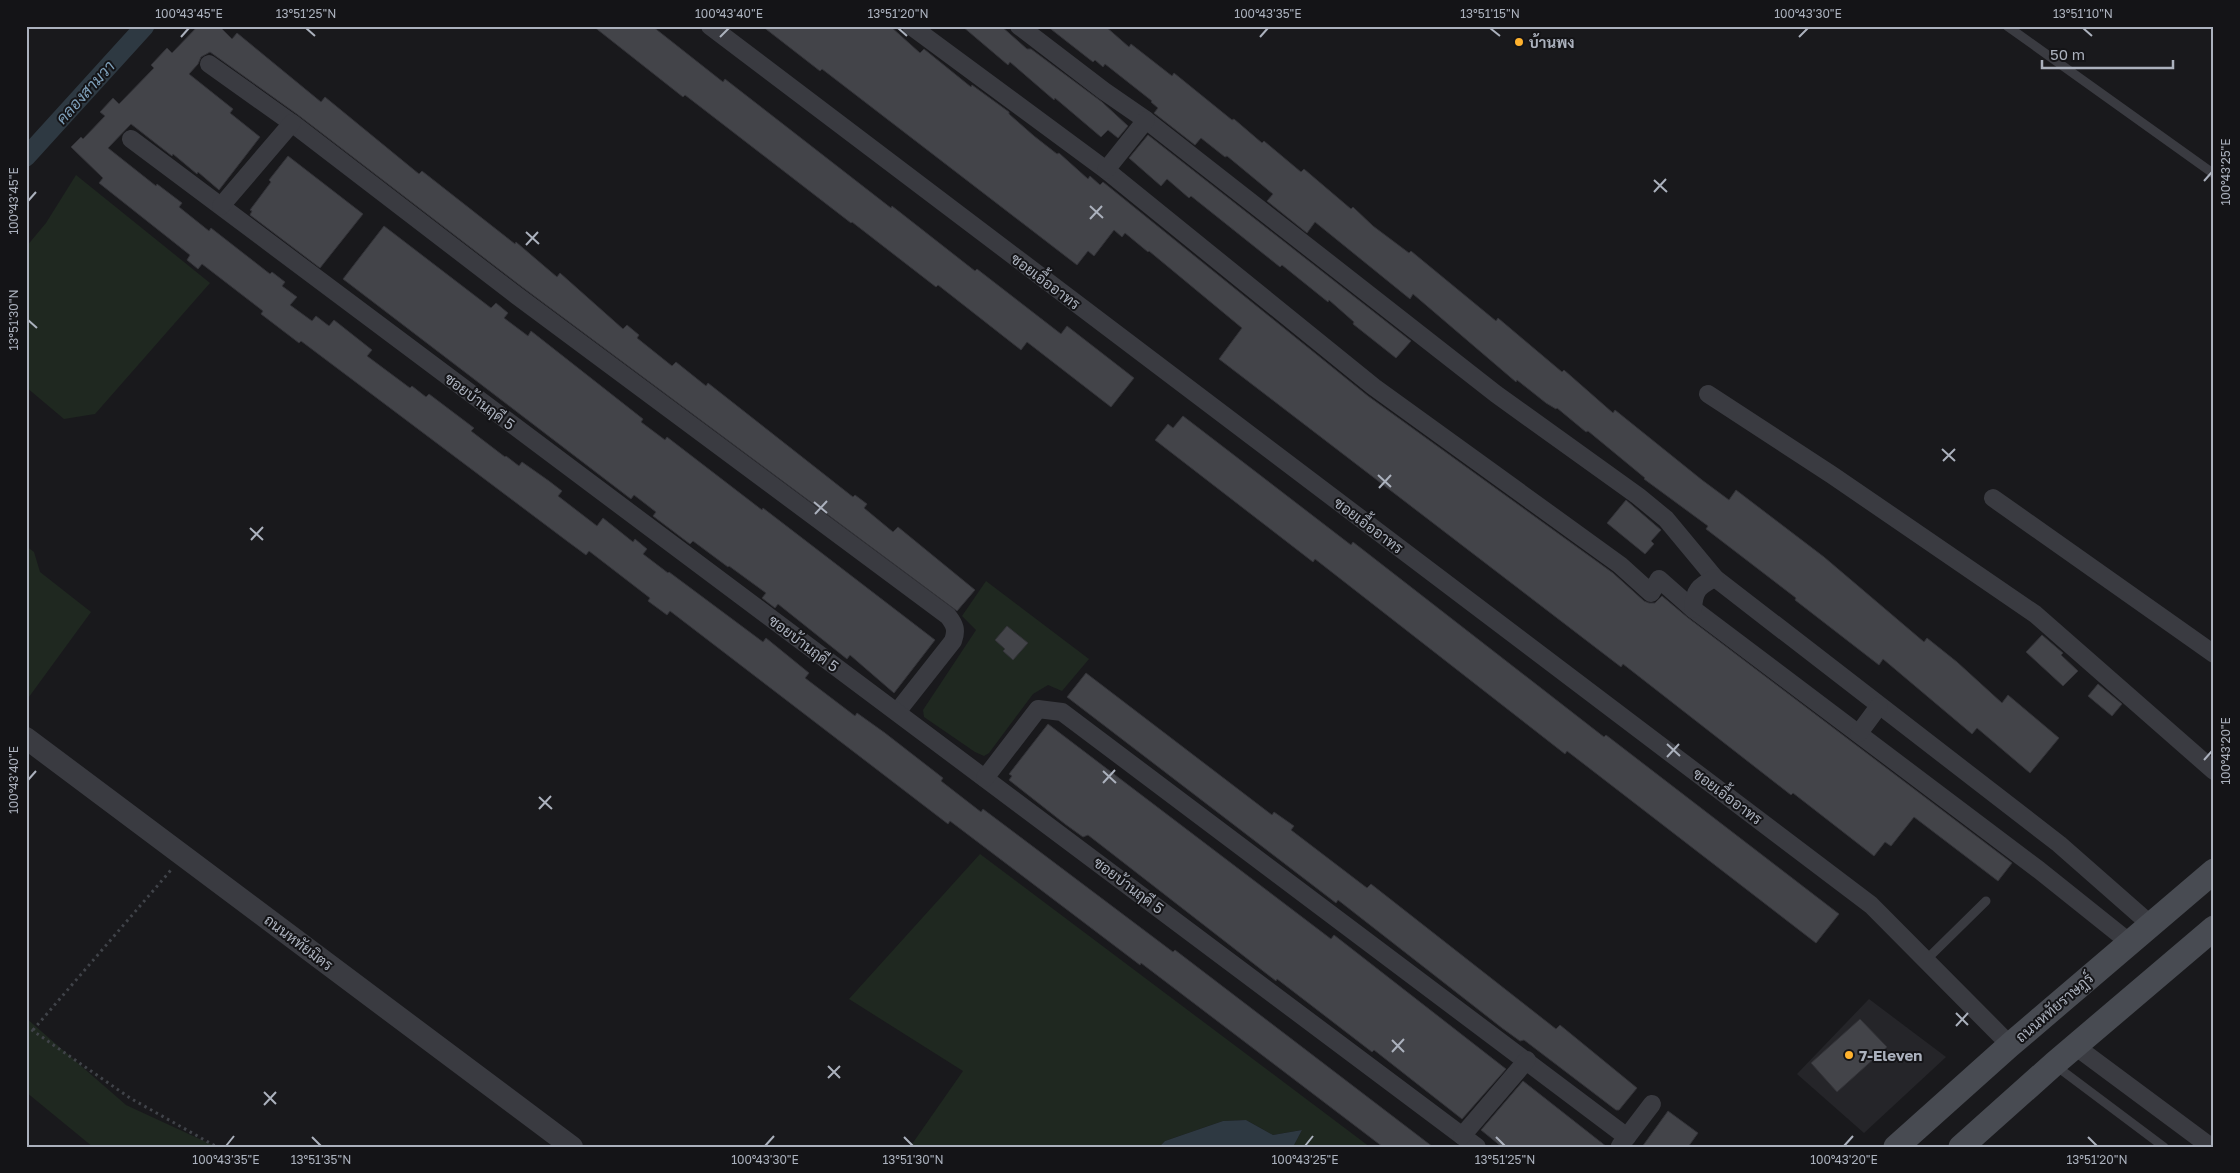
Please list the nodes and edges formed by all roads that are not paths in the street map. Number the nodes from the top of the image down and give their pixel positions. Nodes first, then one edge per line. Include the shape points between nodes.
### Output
1 (710, 26) edge
2 (911, 26) edge
3 (1019, 26) edge
4 (2007, 26) edge
5 (209, 64) dead end
6 (1146, 120) junction
7 (292, 123) junction
8 (131, 139) dead end
9 (1106, 170) junction
10 (2214, 174) edge
11 (221, 206) junction
12 (1708, 394) dead end
13 (1993, 498) dead end
14 (1716, 578) junction
15 (1693, 609) junction
16 (2214, 654) edge
17 (1879, 706) junction
18 (897, 712) junction
19 (1859, 734) junction
20 (26, 738) edge
21 (2214, 771) edge
22 (985, 778) junction
23 (2214, 871) edge
24 (1986, 901) dead end
25 (2150, 924) junction
26 (2214, 928) edge
27 (2130, 942) junction
28 (1926, 960) junction
29 (2010, 1045) junction
30 (2075, 1046) junction
31 (1526, 1060) junction
32 (2054, 1064) junction
33 (1652, 1104) dead end
34 (1462, 1136) junction
35 (1623, 1142) edge
36 (572, 1147) edge
37 (1477, 1147) edge
38 (1896, 1147) edge
39 (1961, 1147) edge
40 (2164, 1147) edge
41 (2211, 1147) edge

1 - 28 street, ซอยเอื้ออาทร via 1872,905
2 - 9 street
3 - 6 street
4 - 10 lane
5 - 7 street
6 - 9 street
6 - 14 street via 1496,394 1638,496 1666,519
7 - 11 street
7 - 18 street via 948,616 956,631 953,641
8 - 11 street, ซอยบ้านฤดี 5
9 - 15 street via 1374,387 1620,565 1651,593 1659,579
11 - 18 street, ซอยบ้านฤดี 5
12 - 21 street via 2035,614
13 - 16 street
14 - 15 street via 1702,585 1694,597
14 - 17 street
15 - 19 street
17 - 19 street
17 - 25 street via 2059,844
18 - 22 street, ซอยบ้านฤดี 5
19 - 27 street
20 - 36 street, ถนนหทัยมิตร
22 - 31 street via 1038,709 1062,712
22 - 34 street, ซอยบ้านฤดี 5
23 - 25 main road, ถนนหทัยราษฎร์
24 - 28 lane
25 - 27 main road, ถนนหทัยราษฎร์
26 - 30 main road
27 - 29 main road, ถนนหทัยราษฎร์
28 - 29 street, ซอยเอื้ออาทร
29 - 38 main road, ถนนหทัยราษฎร์
30 - 32 main road
30 - 41 street
31 - 34 street
31 - 35 street
32 - 39 main road
32 - 40 lane
33 - 35 street
34 - 37 street, ซอยบ้านฤดี 5

